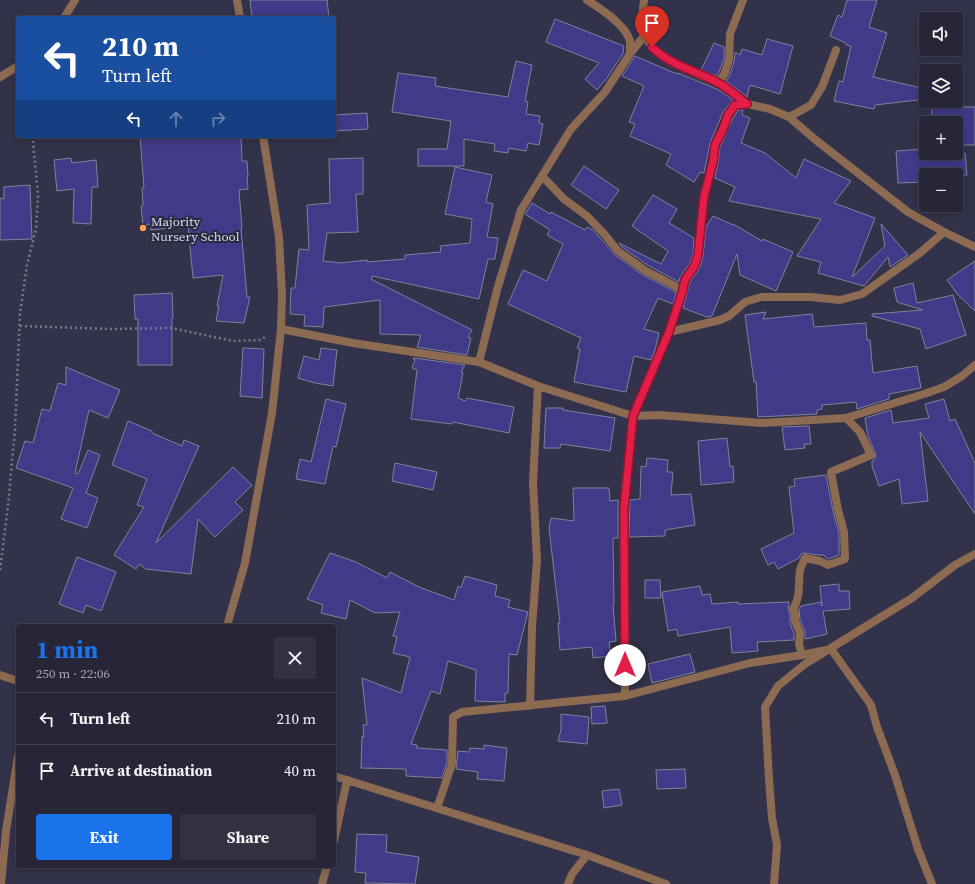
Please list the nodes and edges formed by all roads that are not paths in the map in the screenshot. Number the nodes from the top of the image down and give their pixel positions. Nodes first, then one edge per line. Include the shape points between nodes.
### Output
1 (75, 0) edge
2 (237, 0) edge
3 (587, 0) edge
4 (644, 0) edge
5 (743, 0) edge
6 (65, 16) edge
7 (240, 16) edge
8 (644, 36) junction
9 (836, 50) dead end
10 (630, 54) junction
11 (16, 67) edge
12 (0, 77) edge
13 (717, 83) junction
14 (747, 104) junction
15 (789, 117) junction
16 (262, 138) edge
17 (542, 176) junction
18 (944, 232) junction
19 (975, 247) edge
20 (682, 293) junction
21 (281, 329) junction
22 (669, 332) junction
23 (479, 362) junction
24 (975, 365) edge
25 (538, 386) junction
26 (633, 416) junction
27 (846, 418) junction
28 (975, 554) edge
29 (228, 624) edge
30 (831, 648) junction
31 (802, 655) junction
32 (0, 675) edge
33 (16, 680) edge
34 (625, 696) junction
35 (530, 706) junction
36 (16, 768) edge
37 (336, 777) edge
38 (347, 780) junction
39 (437, 808) junction
40 (336, 832) edge
41 (587, 855) junction
42 (326, 868) edge
43 (1, 884) edge
44 (322, 884) edge
45 (568, 884) edge
46 (666, 884) edge
47 (774, 884) edge
48 (932, 884) edge

1 - 6 street
2 - 7 street
3 - 10 street via 602,10 625,32 630,41
4 - 8 street
5 - 13 street via 730,34 729,60 724,75
8 - 10 street
8 - 13 street via 660,55 672,63
9 - 15 street via 822,87 811,105
10 - 17 street via 605,92 571,129
11 - 12 street
13 - 14 street
14 - 15 street via 770,109
14 - 20 street via 735,105 715,145 704,197 698,254 695,265 685,280
15 - 18 street via 908,212
16 - 21 street via 279,237
17 - 20 street via 564,199 587,216 618,251 646,271 676,286
17 - 23 street via 521,210
18 - 19 street
18 - 22 street via 915,257 862,294 840,300 811,297 761,298 745,302 729,316 720,320
20 - 22 street
21 - 23 street
21 - 29 street via 272,414 245,563
22 - 26 street
23 - 25 street
24 - 27 street via 944,387
25 - 26 street
25 - 35 street via 533,482 537,560
26 - 27 street via 659,415 761,423
26 - 34 street via 624,509
27 - 31 street via 860,432 871,455 831,472 844,532 845,559 828,566 820,561 805,558 800,569 800,586 793,609 800,633
28 - 30 street via 955,565 912,598
30 - 31 street
30 - 47 street via 805,664 778,686 765,707 772,818 777,845
30 - 48 street via 871,706
31 - 34 street via 750,663
32 - 33 street
34 - 35 street
35 - 39 street via 462,712 453,717 452,764
36 - 43 street
37 - 38 street
38 - 39 street
38 - 40 street
39 - 41 street
41 - 45 street via 572,874
41 - 46 street
42 - 44 street

